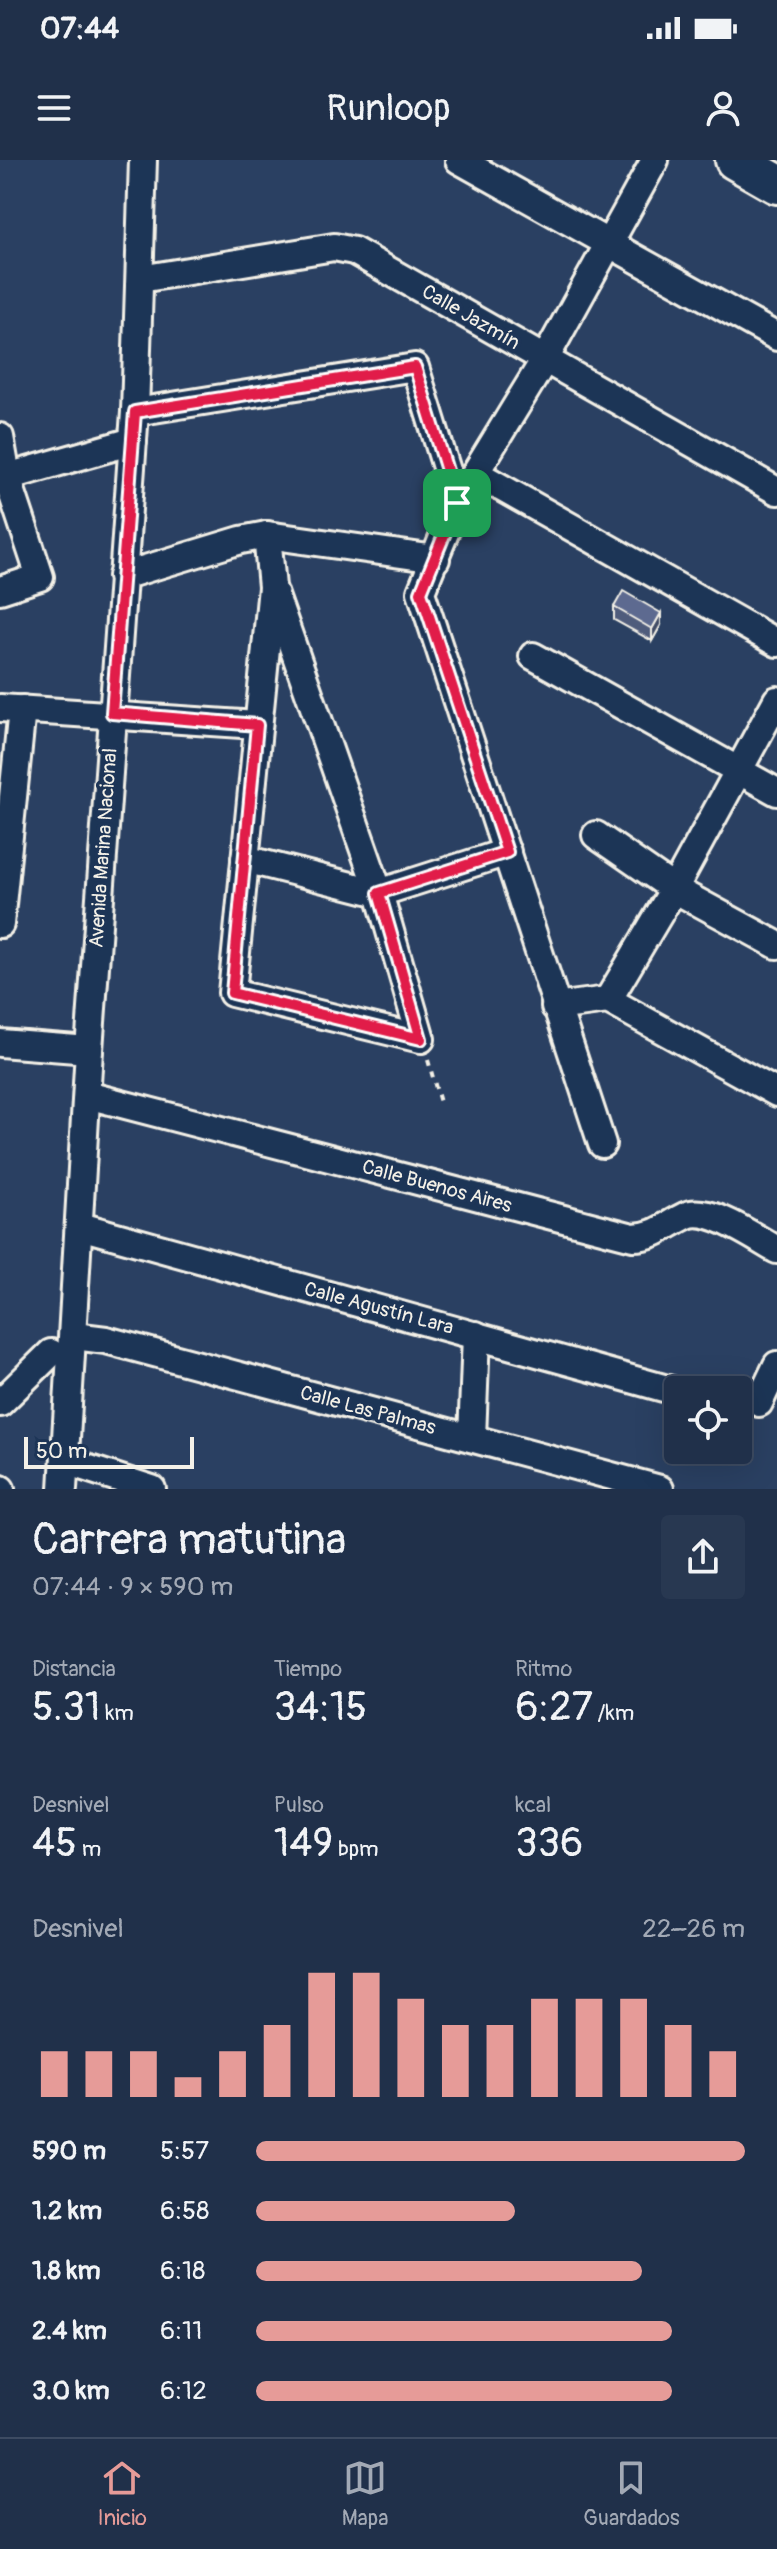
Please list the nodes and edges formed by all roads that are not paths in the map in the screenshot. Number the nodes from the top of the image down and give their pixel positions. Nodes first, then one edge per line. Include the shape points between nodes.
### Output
1 (143, 160) edge
2 (459, 160) edge
3 (655, 160) edge
4 (735, 160) edge
5 (777, 184) edge
6 (612, 243) junction
7 (140, 279) junction
8 (777, 337) edge
9 (545, 359) junction
10 (135, 412) junction
11 (0, 437) edge
12 (133, 441) junction
13 (477, 474) junction
14 (4, 478) edge
15 (777, 491) edge
16 (457, 503) junction
17 (267, 535) junction
18 (436, 559) junction
19 (122, 576) junction
20 (272, 587) junction
21 (0, 590) edge
22 (777, 643) edge
23 (533, 656) dead end
24 (777, 700) edge
25 (11, 708) edge
26 (112, 713) junction
27 (257, 725) junction
28 (739, 770) junction
29 (777, 792) edge
30 (596, 835) dead end
31 (507, 852) junction
32 (245, 859) junction
33 (674, 889) junction
34 (379, 893) junction
35 (0, 924) edge
36 (777, 945) edge
37 (608, 1000) junction
38 (555, 1007) junction
39 (0, 1043) edge
40 (89, 1050) junction
41 (777, 1093) edge
42 (87, 1095) junction
43 (602, 1144) dead end
44 (80, 1226) junction
45 (777, 1250) edge
46 (476, 1335) junction
47 (74, 1336) junction
48 (51, 1353) dead end
49 (777, 1365) edge
50 (664, 1388) edge
51 (0, 1403) edge
52 (758, 1404) edge
53 (472, 1438) junction
54 (65, 1461) junction
55 (63, 1489) edge
56 (152, 1489) edge
57 (660, 1489) edge

1 - 7 street, Avenida Marina Nacional
2 - 6 street
3 - 6 street
4 - 5 main road
6 - 8 street
6 - 9 street
7 - 9 street, Calle Jazmín via 334,247 354,251
7 - 10 street, Avenida Marina Nacional
9 - 13 street
9 - 15 street, Calle Jazmín
10 - 12 street, Avenida Marina Nacional
10 - 16 street via 415,367
11 - 14 street
12 - 14 street
12 - 19 street, Avenida Marina Nacional
13 - 16 street
13 - 22 street
14 - 21 street via 40,577
16 - 18 street
17 - 18 street
17 - 19 street
17 - 20 street
18 - 31 street via 421,592
19 - 26 street, Avenida Marina Nacional
20 - 27 street
20 - 34 street
23 - 28 street
24 - 28 street
25 - 26 street
25 - 35 street
26 - 27 street
26 - 40 street, Avenida Marina Nacional
27 - 32 street
28 - 29 street
28 - 33 street
30 - 33 street
31 - 34 street
31 - 38 street
32 - 34 street
32 - 34 street via 232,993 421,1039
33 - 36 street
33 - 37 street
37 - 38 street
37 - 41 street
38 - 43 street
39 - 40 street
40 - 42 street, Avenida Marina Nacional
42 - 44 street, Avenida Marina Nacional
42 - 45 street, Calle Buenos Aires via 633,1237 658,1233 686,1215 708,1213
44 - 46 street, Calle Agustín Lara
44 - 47 street, Avenida Marina Nacional
46 - 50 street, Calle Agustín Lara
46 - 53 street
47 - 53 street, Calle Las Palmas via 106,1340
47 - 54 street, Avenida Marina Nacional
48 - 51 street
49 - 52 street
53 - 57 street, Calle Las Palmas
54 - 55 street, Avenida Marina Nacional
54 - 56 street

